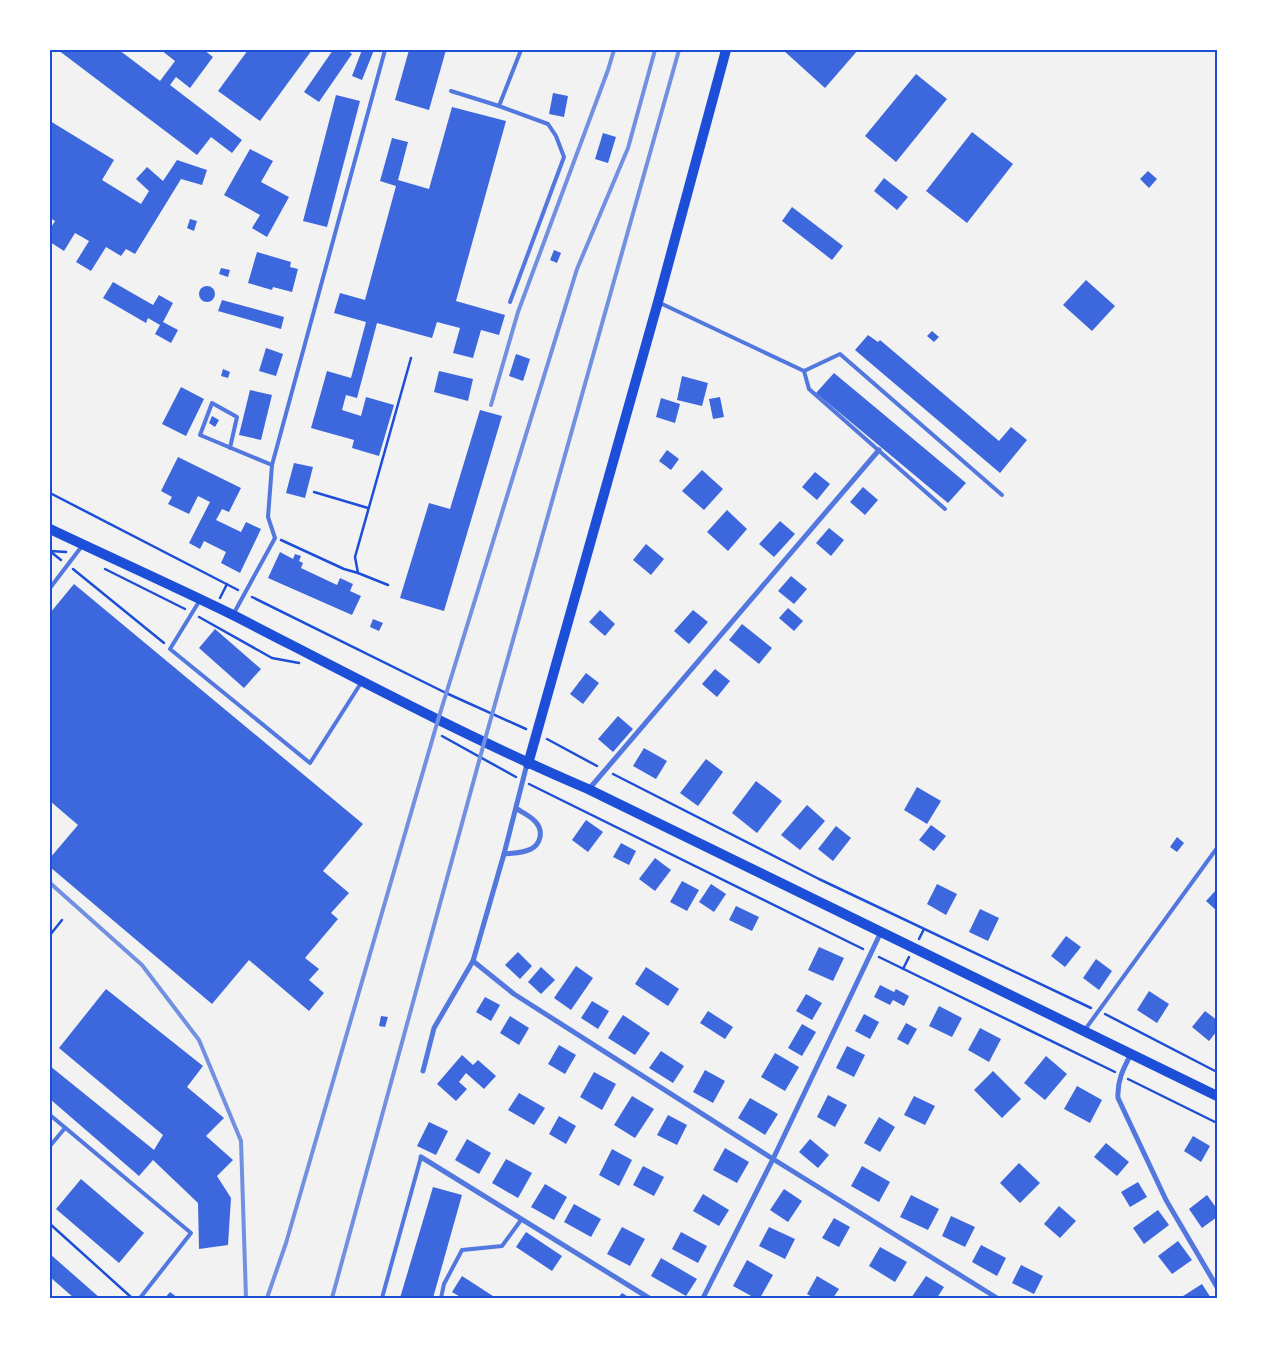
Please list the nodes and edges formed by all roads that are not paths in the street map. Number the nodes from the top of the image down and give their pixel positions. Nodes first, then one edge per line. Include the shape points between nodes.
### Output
1 (385, 50) edge
2 (521, 50) edge
3 (726, 50) edge
4 (451, 91) dead end
5 (499, 106) junction
6 (510, 302) dead end
7 (658, 302) junction
8 (804, 371) junction
9 (230, 448) junction
10 (879, 450) junction
11 (272, 465) junction
12 (1002, 495) dead end
13 (945, 509) dead end
14 (50, 529) edge
15 (83, 545) junction
16 (50, 588) edge
17 (200, 600) junction
18 (233, 615) junction
19 (362, 681) junction
20 (528, 764) junction
21 (588, 789) junction
22 (517, 809) junction
23 (1217, 848) edge
24 (504, 854) junction
25 (882, 931) junction
26 (473, 961) junction
27 (1084, 1031) junction
28 (1131, 1053) junction
29 (422, 1071) dead end
30 (1217, 1096) edge
31 (50, 1115) edge
32 (65, 1128) junction
33 (50, 1146) edge
34 (421, 1157) joint
35 (773, 1159) junction
36 (521, 1220) junction
37 (1217, 1287) edge
38 (140, 1298) edge
39 (382, 1298) edge
40 (441, 1298) edge
41 (649, 1298) edge
42 (703, 1298) edge
43 (997, 1298) edge

1 - 11 lane
2 - 5 lane
3 - 7 main road
4 - 5 lane
5 - 6 lane via 548,124 564,157
7 - 8 lane
7 - 20 main road
8 - 10 lane via 810,389
8 - 12 lane via 840,354
9 - 9 lane via 200,435 212,403 237,417
9 - 11 lane
10 - 13 lane
10 - 21 street
11 - 18 lane via 268,517 275,538
14 - 15 main road
15 - 16 lane
15 - 17 main road
17 - 18 main road
17 - 19 lane via 170,649 310,763
18 - 19 main road
19 - 20 main road
20 - 21 main road
20 - 22 street
21 - 25 main road
22 - 24 street
22 - 24 street via 538,824 541,832 539,843 532,849
23 - 27 lane
24 - 26 street
25 - 27 main road
25 - 35 street
26 - 29 street via 434,1028
26 - 35 street via 514,994
27 - 28 main road
28 - 30 main road
28 - 37 street via 1120,1074 1118,1098 1166,1200
31 - 32 lane
32 - 33 lane
32 - 38 lane via 190,1233
34 - 36 street
34 - 39 lane
35 - 42 street
35 - 43 street
36 - 40 lane via 502,1246 462,1250 444,1284
36 - 41 street

